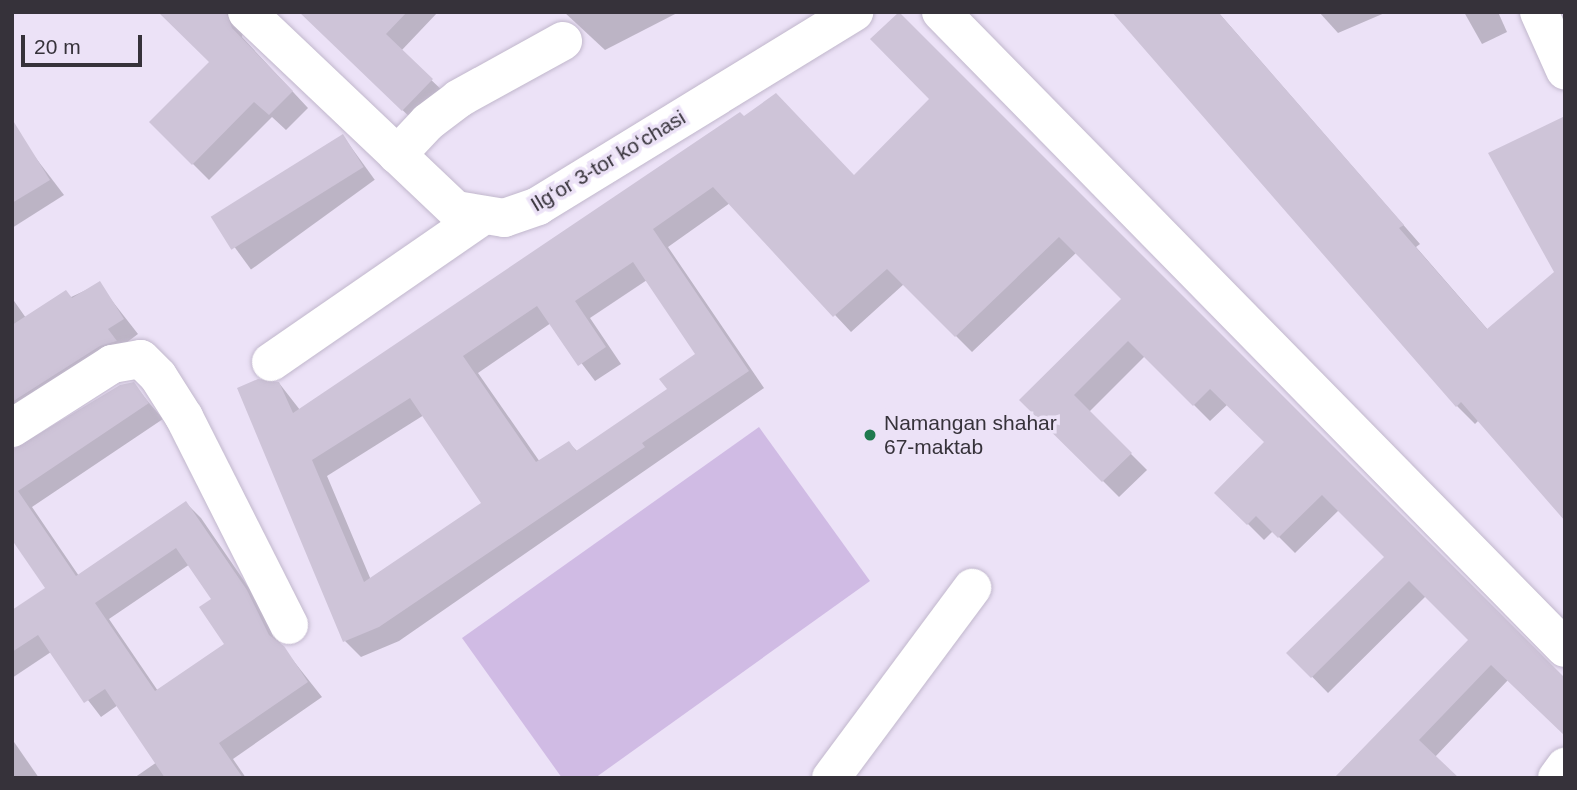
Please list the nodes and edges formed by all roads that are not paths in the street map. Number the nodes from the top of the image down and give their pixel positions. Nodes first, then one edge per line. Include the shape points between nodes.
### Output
1 (247, 12) edge
2 (854, 12) edge
3 (941, 12) edge
4 (1539, 12) edge
5 (563, 41) dead end
6 (1565, 70) edge
7 (397, 155) junction
8 (481, 217) junction
9 (271, 362) dead end
10 (12, 428) edge
11 (972, 588) dead end
12 (289, 625) dead end
13 (1565, 648) edge
14 (1565, 767) edge
15 (831, 778) edge
16 (1557, 778) edge

1 - 7 street, Ilgʻor 3-tor koʻchasi
2 - 8 street, Ilgʻor 3-tor koʻchasi via 538,206 504,218
3 - 13 street
4 - 6 street
5 - 7 street via 458,99 428,121
7 - 8 street, Ilgʻor 3-tor koʻchasi via 456,210
8 - 9 street
10 - 12 street via 111,364 141,359 158,376 184,417
11 - 15 street
14 - 16 street

